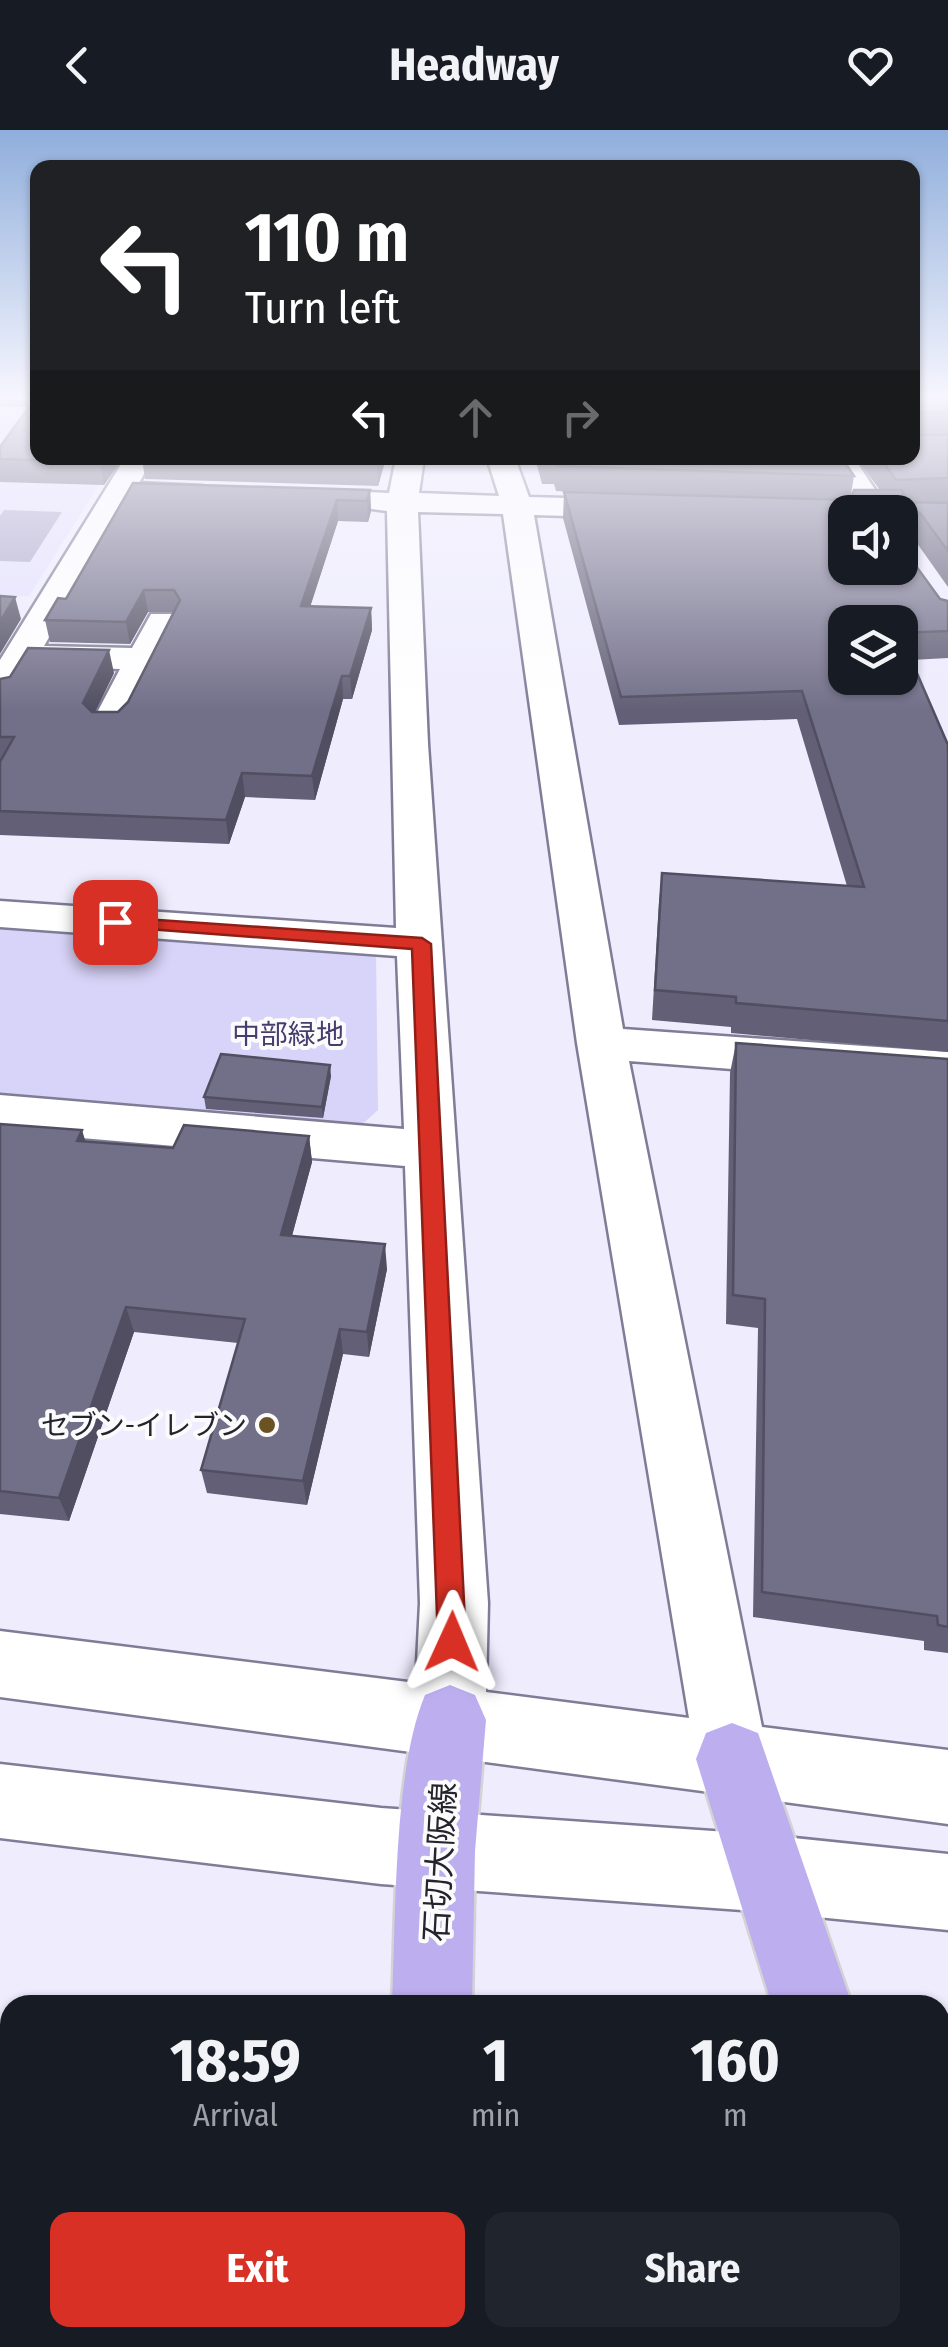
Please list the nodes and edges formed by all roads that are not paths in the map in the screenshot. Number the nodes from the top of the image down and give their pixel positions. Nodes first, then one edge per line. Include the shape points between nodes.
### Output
1 (110, 503) edge
2 (399, 503) edge
3 (507, 503) edge
4 (517, 506) junction
5 (672, 510) edge
6 (18, 601) edge
7 (52, 602) junction
8 (163, 620) edge
9 (20, 656) junction
10 (143, 659) junction
11 (0, 690) edge
12 (110, 724) edge
13 (0, 914) edge
14 (422, 944) junction
15 (601, 1043) junction
16 (948, 1069) edge
17 (0, 1113) edge
18 (430, 1150) junction
19 (0, 1664) edge
20 (450, 1720) junction
21 (732, 1759) junction
22 (948, 1787) edge
23 (0, 1801) edge
24 (438, 1851) junction
25 (772, 1871) junction
26 (948, 1892) edge
27 (432, 1995) edge
28 (809, 1995) edge

1 - 7 street
2 - 14 street
3 - 4 street
4 - 5 street
4 - 15 street
6 - 7 street
7 - 9 street
8 - 10 street
9 - 10 street
9 - 11 street
10 - 12 street
13 - 14 street
14 - 18 street
15 - 16 street
15 - 21 street
17 - 18 street
18 - 20 street via 454,1603
19 - 20 street
20 - 21 street
20 - 24 main road, 石切大阪線
21 - 22 street
21 - 25 main road
23 - 24 street
24 - 25 street
24 - 27 main road, 石切大阪線
25 - 26 street
25 - 28 main road

